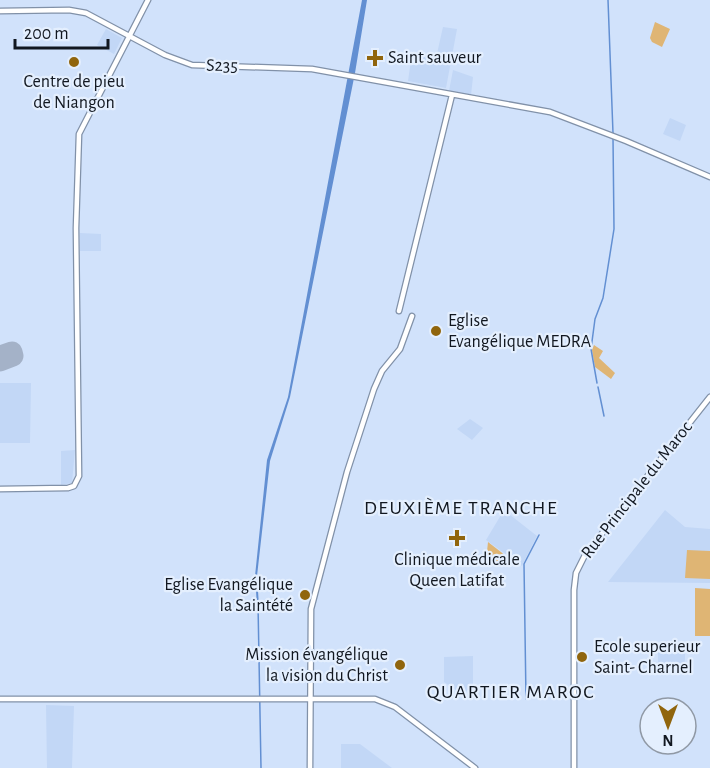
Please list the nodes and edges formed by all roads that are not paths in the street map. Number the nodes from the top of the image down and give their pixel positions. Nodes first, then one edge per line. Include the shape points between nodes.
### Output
1 (148, 0) edge
2 (0, 11) edge
3 (128, 36) junction
4 (452, 95) junction
5 (710, 177) edge
6 (399, 311) dead end
7 (412, 316) dead end
8 (710, 397) edge
9 (0, 489) edge
10 (0, 699) edge
11 (309, 700) junction
12 (310, 768) edge
13 (475, 768) edge
14 (574, 768) edge

1 - 3 street
2 - 3 street, S235 via 86,13
3 - 4 street, S235 via 192,65 299,67
3 - 9 street via 78,140 78,476 68,489
4 - 5 street, S235 via 550,112
4 - 6 street
7 - 11 street via 400,349 382,371 374,389 339,504 310,616
8 - 14 street, Rue Principale du Maroc via 578,566 574,590
10 - 11 street
11 - 12 street
11 - 13 street via 387,702

